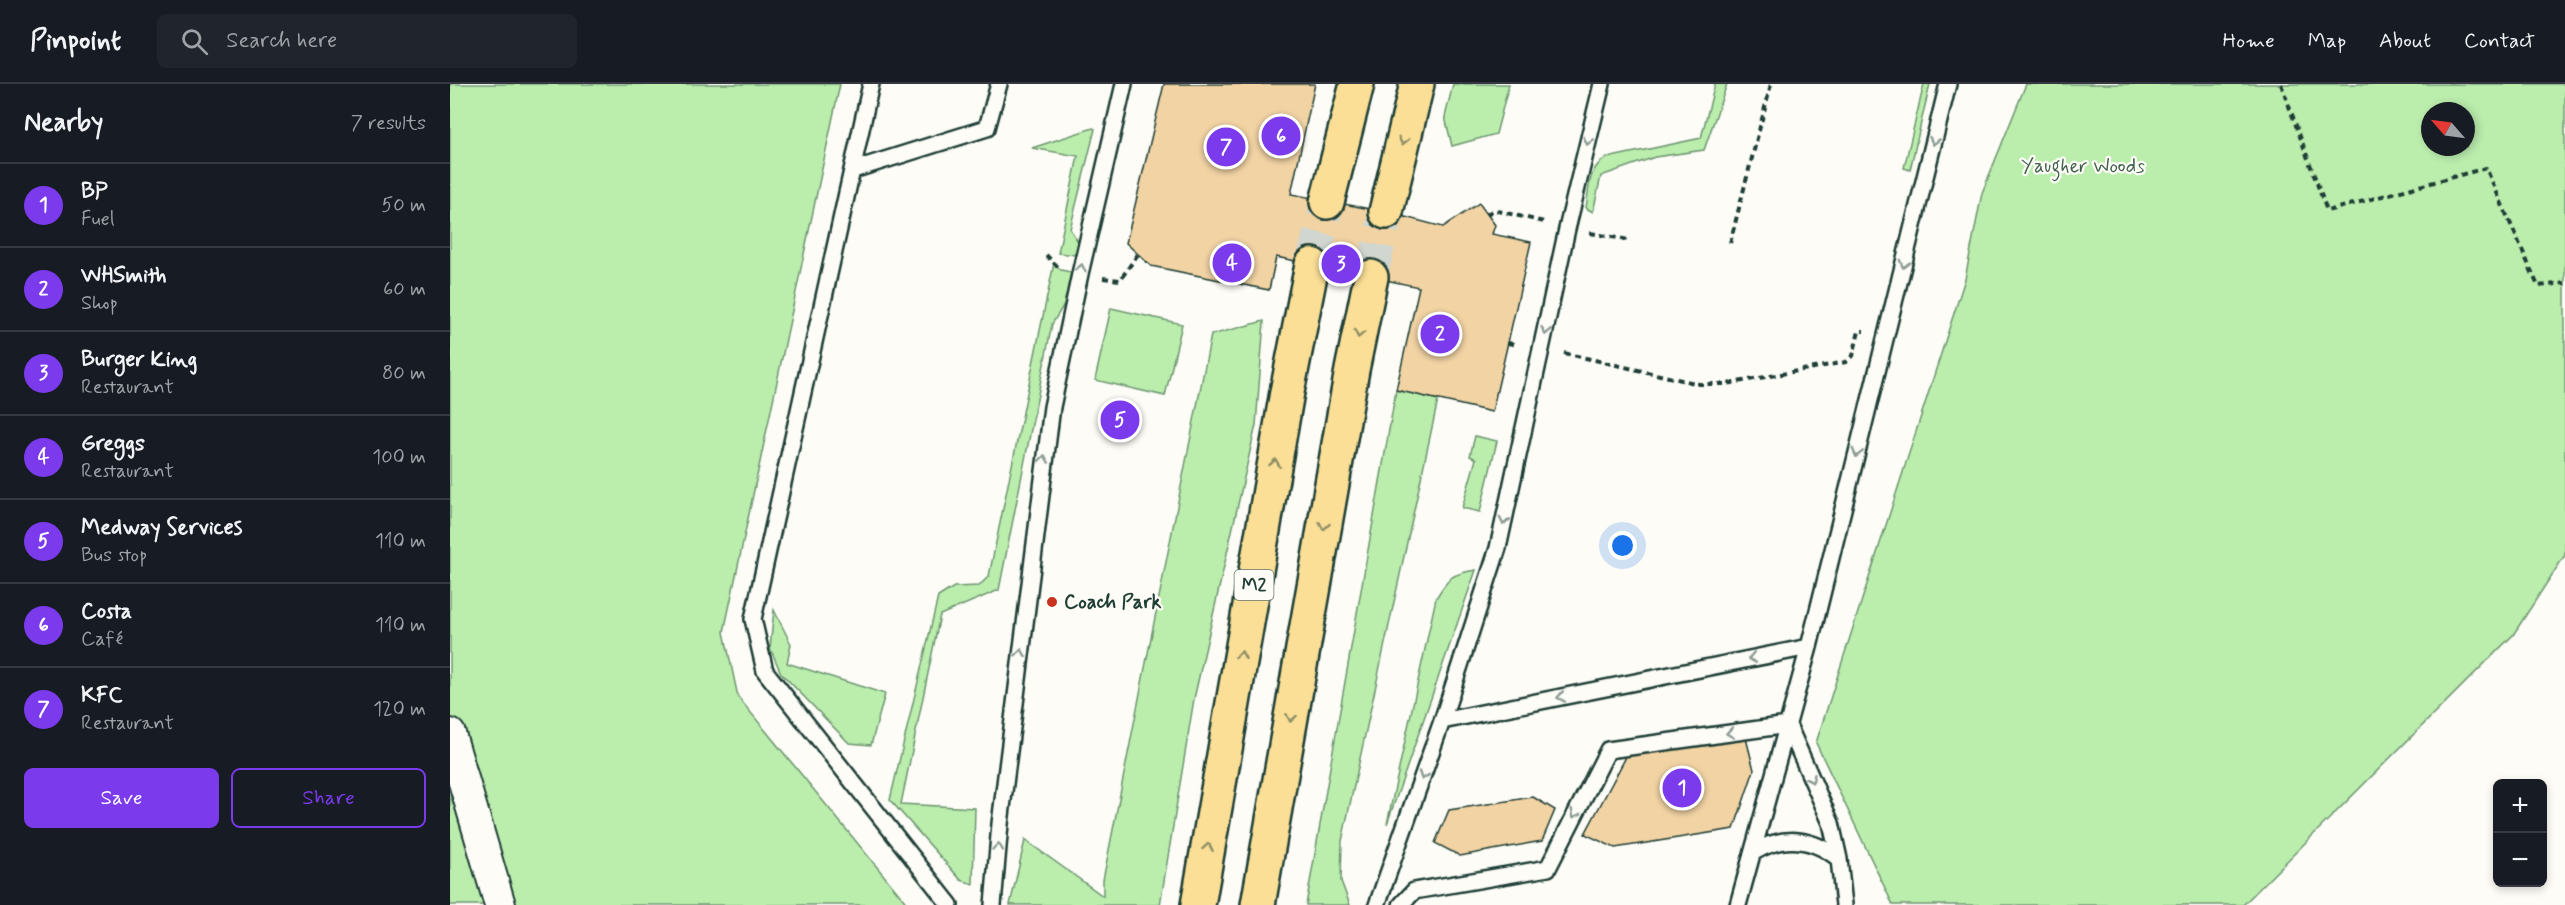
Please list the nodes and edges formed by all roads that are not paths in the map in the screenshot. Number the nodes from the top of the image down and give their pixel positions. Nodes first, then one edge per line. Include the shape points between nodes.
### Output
1 (871, 84) edge
2 (999, 84) edge
3 (1124, 84) edge
4 (1357, 84) edge
5 (1417, 84) edge
6 (1602, 84) edge
7 (1948, 84) edge
8 (853, 170) junction
9 (1327, 202) tunnel mouth
10 (1386, 212) tunnel mouth
11 (1312, 265) tunnel mouth
12 (1371, 277) tunnel mouth
13 (1809, 647) junction
14 (1442, 721) junction
15 (1788, 725) junction
16 (450, 734) edge
17 (1754, 852) junction
18 (1839, 859) junction
19 (500, 905) edge
20 (950, 905) edge
21 (993, 905) edge
22 (1198, 905) edge
23 (1258, 905) edge
24 (1377, 905) edge
25 (1401, 905) edge
26 (1738, 905) edge
27 (1844, 905) edge

1 - 8 lane
2 - 8 lane via 987,128
21 -> 3 lane via 1052,406
4 - 9 highway
5 -> 10 highway
6 -> 14 lane via 1498,548
7 -> 13 lane
8 - 20 lane via 753,619 765,671
22 -> 11 highway, M2
12 -> 23 highway
13 -> 14 lane
13 - 15 lane
14 -> 24 lane
15 - 17 lane
15 -> 18 lane via 1831,823
15 -> 25 lane via 1608,750 1548,868 1414,891
16 - 19 street
17 - 18 lane via 1778,842 1803,840
17 - 26 lane
18 - 27 lane

